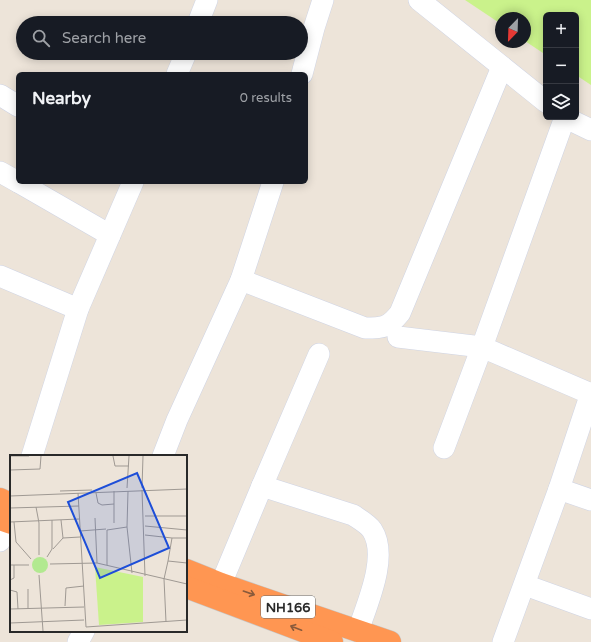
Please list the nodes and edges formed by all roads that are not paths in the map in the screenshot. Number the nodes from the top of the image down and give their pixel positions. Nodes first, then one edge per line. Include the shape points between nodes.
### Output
1 (207, 0) edge
2 (323, 0) edge
3 (419, 0) edge
4 (201, 16) edge
5 (308, 51) edge
6 (183, 60) edge
7 (306, 60) edge
8 (502, 67) junction
9 (178, 72) edge
10 (303, 72) edge
11 (0, 96) edge
12 (543, 100) edge
13 (16, 105) edge
14 (564, 120) edge
15 (571, 120) edge
16 (591, 130) edge
17 (0, 172) edge
18 (16, 181) edge
19 (21, 184) edge
20 (132, 184) edge
21 (272, 184) edge
22 (110, 236) junction
23 (0, 276) edge
24 (241, 280) junction
25 (78, 309) junction
26 (398, 337) dead end
27 (482, 347) junction
28 (318, 354) dead end
29 (591, 394) edge
30 (444, 448) dead end
31 (32, 455) edge
32 (163, 455) edge
33 (262, 486) junction
34 (559, 489) junction
35 (0, 499) edge
36 (591, 500) edge
37 (6, 522) edge
38 (187, 570) edge
39 (221, 584) junction
40 (525, 585) junction
41 (187, 587) edge
42 (591, 609) edge
43 (358, 630) junction
44 (83, 632) edge
45 (78, 642) edge
46 (332, 642) edge
47 (390, 642) edge
48 (503, 642) edge

1 - 4 street
2 - 5 street
3 - 8 street
6 - 9 street
7 - 10 street
8 - 12 street
8 - 24 street via 400,313 393,322 381,328 365,328
11 - 13 street
14 - 27 street
15 - 16 street
17 - 18 street
19 - 22 street
20 - 22 street
21 - 24 street
22 - 25 street
23 - 25 street
24 - 32 street
25 - 31 street
26 - 27 street
27 - 29 street
27 - 30 street
28 - 33 street
29 - 34 street
33 - 39 street
33 - 43 street via 353,515 372,530 378,544 378,565
34 - 36 street
34 - 40 street
35 - 37 highway
38 - 39 highway, NH166
39 -> 43 highway, NH166
40 - 42 street
40 - 48 street
46 -> 41 highway, NH166
43 - 47 highway, NH166
44 - 45 street

